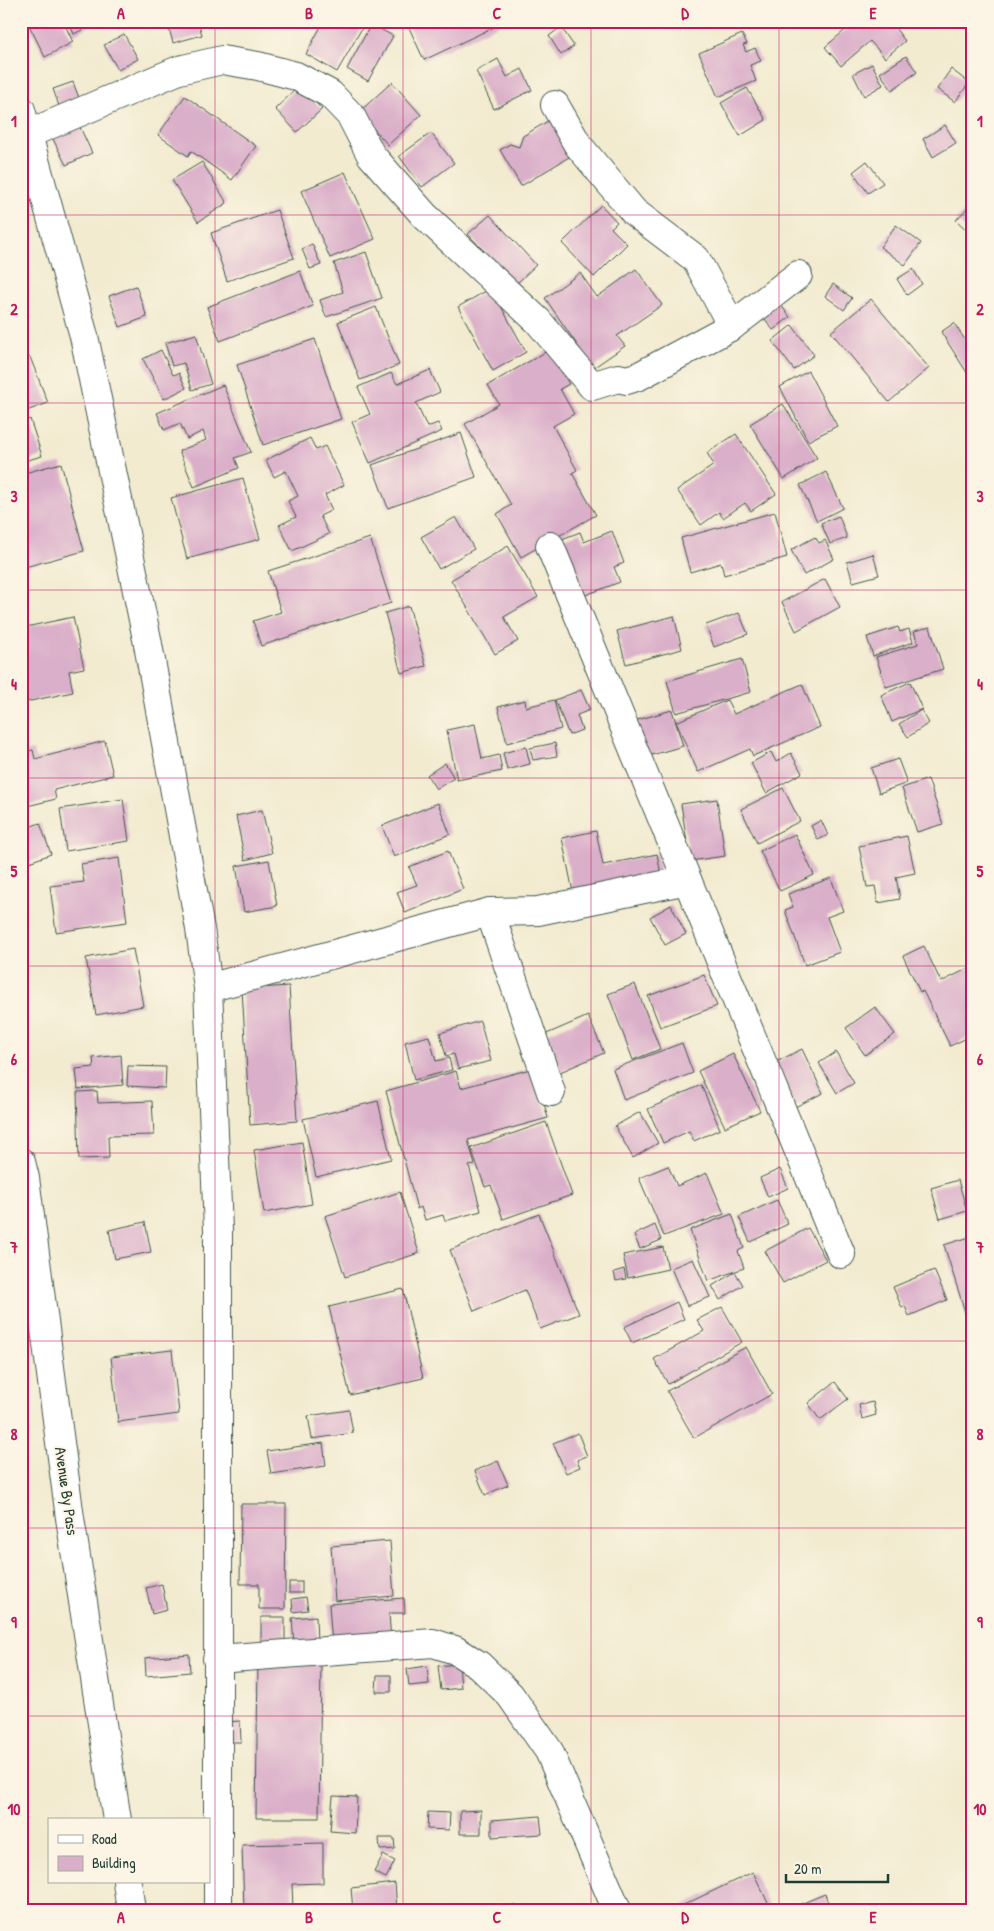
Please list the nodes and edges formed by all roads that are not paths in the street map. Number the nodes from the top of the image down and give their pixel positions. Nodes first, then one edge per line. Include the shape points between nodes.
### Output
1 (555, 105) dead end
2 (25, 122) edge
3 (798, 275) dead end
4 (732, 326) junction
5 (550, 546) dead end
6 (687, 880) junction
7 (490, 912) junction
8 (208, 988) junction
9 (551, 1092) dead end
10 (21, 1162) edge
11 (841, 1254) dead end
12 (216, 1659) junction
13 (117, 1818) edge
14 (127, 1884) edge
15 (131, 1910) edge
16 (218, 1910) edge
17 (616, 1910) edge

1 - 4 main road via 578,145 634,212 696,259
2 - 4 main road via 179,70 222,60 296,76 330,94 351,116 371,155 425,216 538,321 592,386 639,376
2 - 8 main road via 84,336 148,639
3 - 4 main road
5 - 6 main road
6 - 7 main road via 538,911
6 - 11 main road
7 - 8 main road
7 - 9 main road
8 - 12 main road via 218,1230
10 - 13 main road, Avenue By Pass via 70,1518
12 - 16 main road
12 - 17 main road via 433,1643 455,1650 479,1665 510,1695 549,1750
14 - 15 main road

